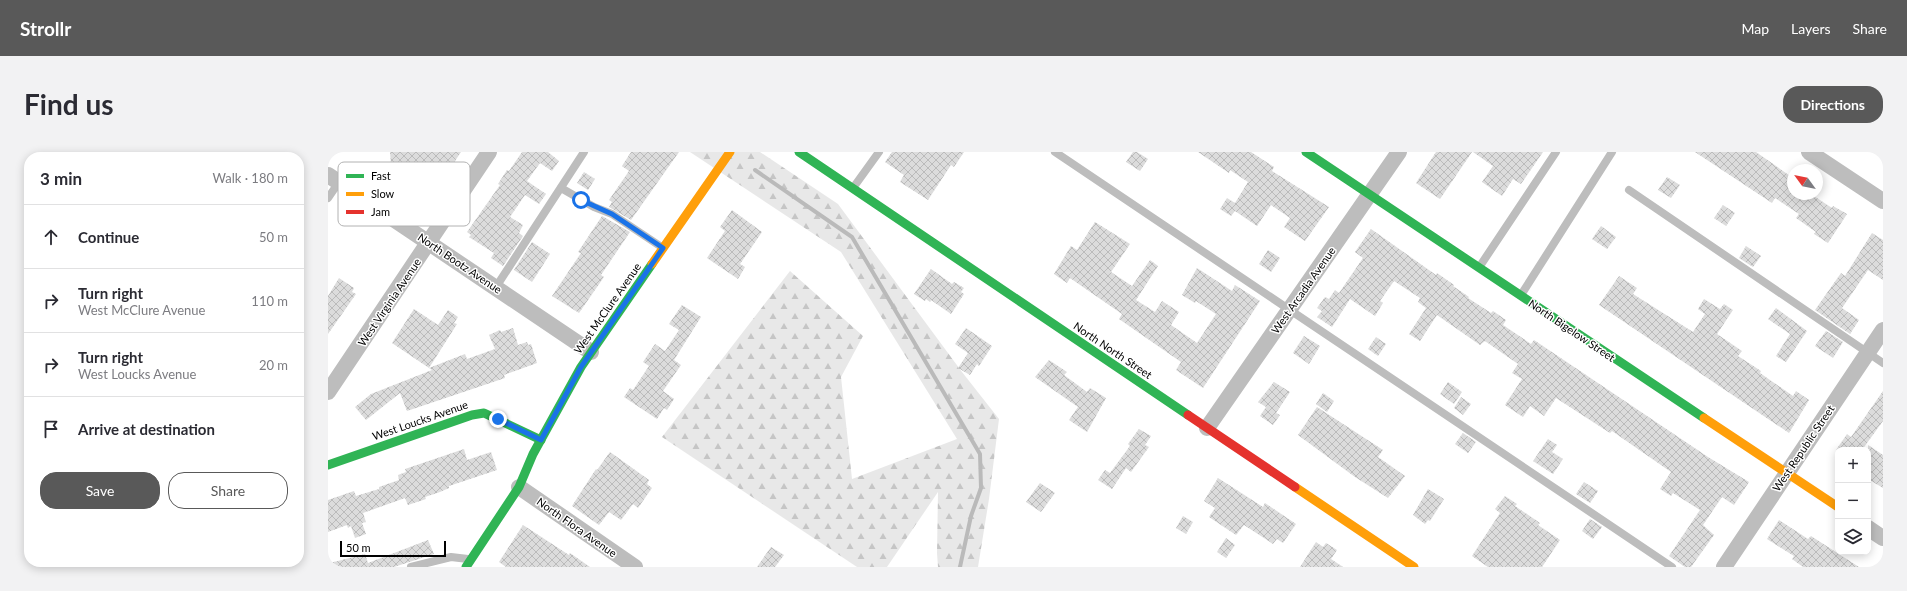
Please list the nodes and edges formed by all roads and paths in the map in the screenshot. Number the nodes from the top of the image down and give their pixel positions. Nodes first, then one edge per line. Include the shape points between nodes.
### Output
1 (489, 152) edge
2 (584, 152) edge
3 (730, 152) edge
4 (799, 152) edge
5 (879, 152) edge
6 (1055, 152) edge
7 (1306, 152) edge
8 (1399, 152) edge
9 (1556, 152) edge
10 (1612, 152) edge
11 (1809, 152) edge
12 (333, 178) edge
13 (470, 181) edge
14 (561, 188) junction
15 (853, 189) junction
16 (1629, 190) dead end
17 (1370, 195) junction
18 (328, 198) edge
19 (1883, 201) edge
20 (406, 226) edge
21 (440, 226) edge
22 (430, 242) junction
23 (663, 248) junction
24 (1479, 268) junction
25 (496, 287) junction
26 (1521, 296) junction
27 (1290, 309) junction
28 (1883, 330) edge
29 (591, 352) junction
30 (1868, 353) junction
31 (1883, 364) edge
32 (328, 392) edge
33 (1207, 428) junction
34 (541, 440) junction
35 (328, 464) edge
36 (1786, 473) junction
37 (519, 488) junction
38 (1835, 506) edge
39 (1871, 530) edge
40 (1883, 538) edge
41 (468, 563) edge
42 (411, 567) edge
43 (635, 567) edge
44 (1414, 567) edge
45 (1672, 567) edge
46 (1724, 567) edge

1 - 13 street, West Virginia Avenue
2 - 14 lane
3 - 23 street, West McClure Avenue
4 - 15 street, North North Street
5 - 15 lane
6 - 27 lane
7 - 17 street, North Bigelow Street
8 - 17 street, West Arcadia Avenue
9 - 24 lane
10 - 26 lane
11 - 19 street
12 - 18 lane
14 - 23 lane via 612,214
14 - 25 lane
15 - 33 street, North North Street
16 - 30 lane
17 - 24 street, North Bigelow Street
17 - 27 street, West Arcadia Avenue
20 - 22 street, North Bootz Avenue
21 - 22 street, West Virginia Avenue
22 - 25 street, North Bootz Avenue
22 - 32 street, West Virginia Avenue
23 - 29 street, West McClure Avenue
24 - 26 street, North Bigelow Street
25 - 29 street, North Bootz Avenue
26 - 36 street, North Bigelow Street
27 - 33 street, West Arcadia Avenue
27 - 45 lane
28 - 30 street, West Republic Street
29 - 34 street, West McClure Avenue
30 - 31 lane
30 - 36 street, West Republic Street
33 - 44 street, North North Street
34 - 35 street, West Loucks Avenue via 484,413
34 - 37 street, West McClure Avenue
36 - 38 street, North Bigelow Street
36 - 46 street, West Republic Street
37 - 41 street, West McClure Avenue
37 - 43 street, North Flora Avenue
39 - 40 street
41 - 42 lane via 451,557

